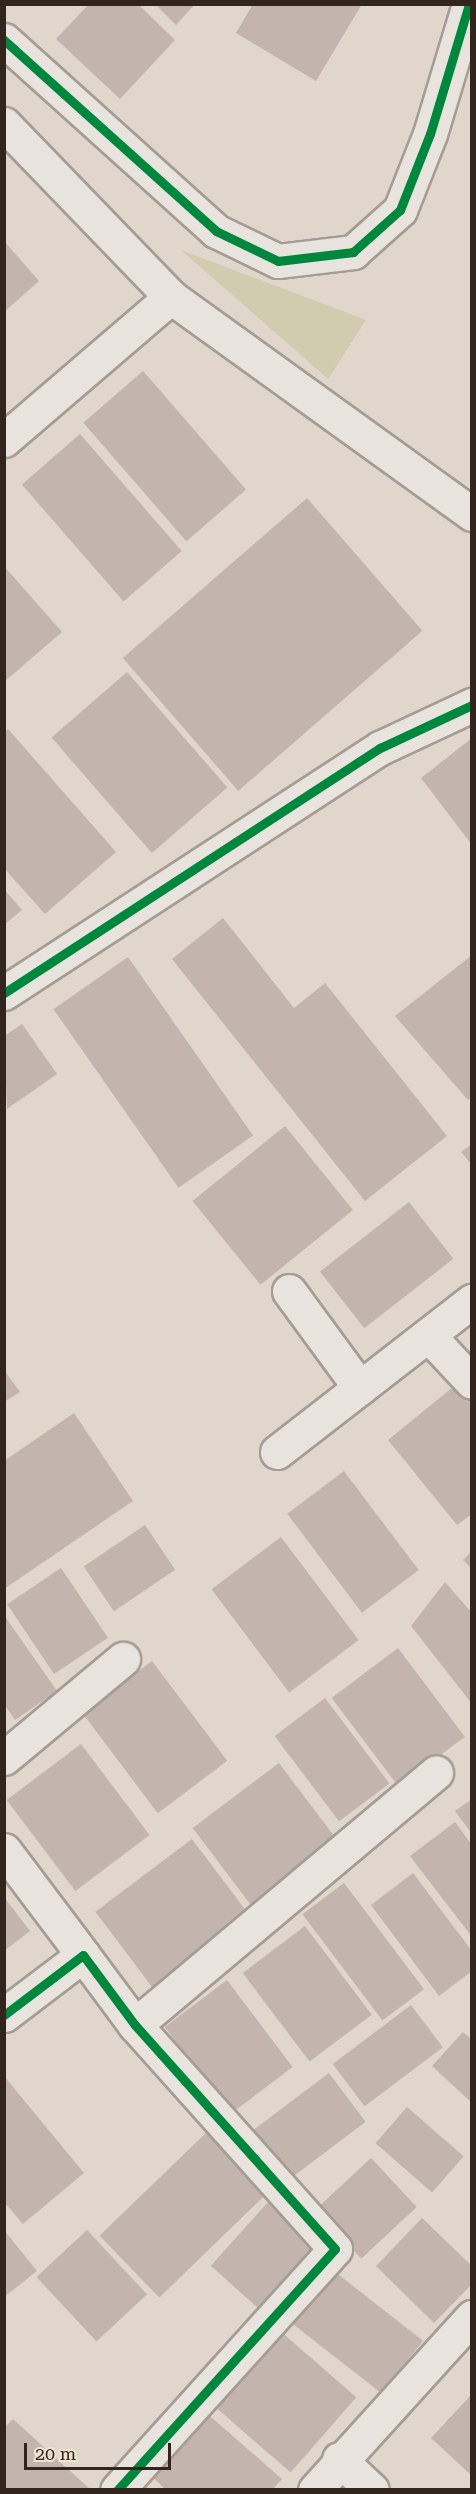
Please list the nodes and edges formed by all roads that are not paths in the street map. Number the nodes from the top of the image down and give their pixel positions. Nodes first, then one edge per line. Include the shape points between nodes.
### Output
1 (469, 4) edge
2 (4, 40) edge
3 (4, 124) edge
4 (171, 297) junction
5 (4, 440) edge
6 (471, 514) edge
7 (471, 705) edge
8 (4, 993) edge
9 (289, 1291) dead end
10 (471, 1301) edge
11 (428, 1335) junction
12 (471, 1382) edge
13 (360, 1388) junction
14 (277, 1452) dead end
15 (123, 1659) dead end
16 (4, 1758) edge
17 (436, 1773) dead end
18 (4, 1850) edge
19 (83, 1955) junction
20 (4, 2015) edge
21 (135, 2025) junction
22 (471, 2317) edge
23 (339, 2459) junction
24 (117, 2490) edge
25 (315, 2490) edge
26 (372, 2490) edge

1 - 2 street via 430,134 400,210 352,252 278,261 216,231
3 - 4 street
4 - 5 street
4 - 6 street
7 - 8 street via 380,748
9 - 13 street
10 - 11 street
11 - 12 street
11 - 13 street
13 - 14 street
15 - 16 street
17 - 21 street
18 - 19 street
19 - 20 street
19 - 21 street
21 - 24 street via 335,2249
22 - 23 street
23 - 25 street
23 - 26 street

